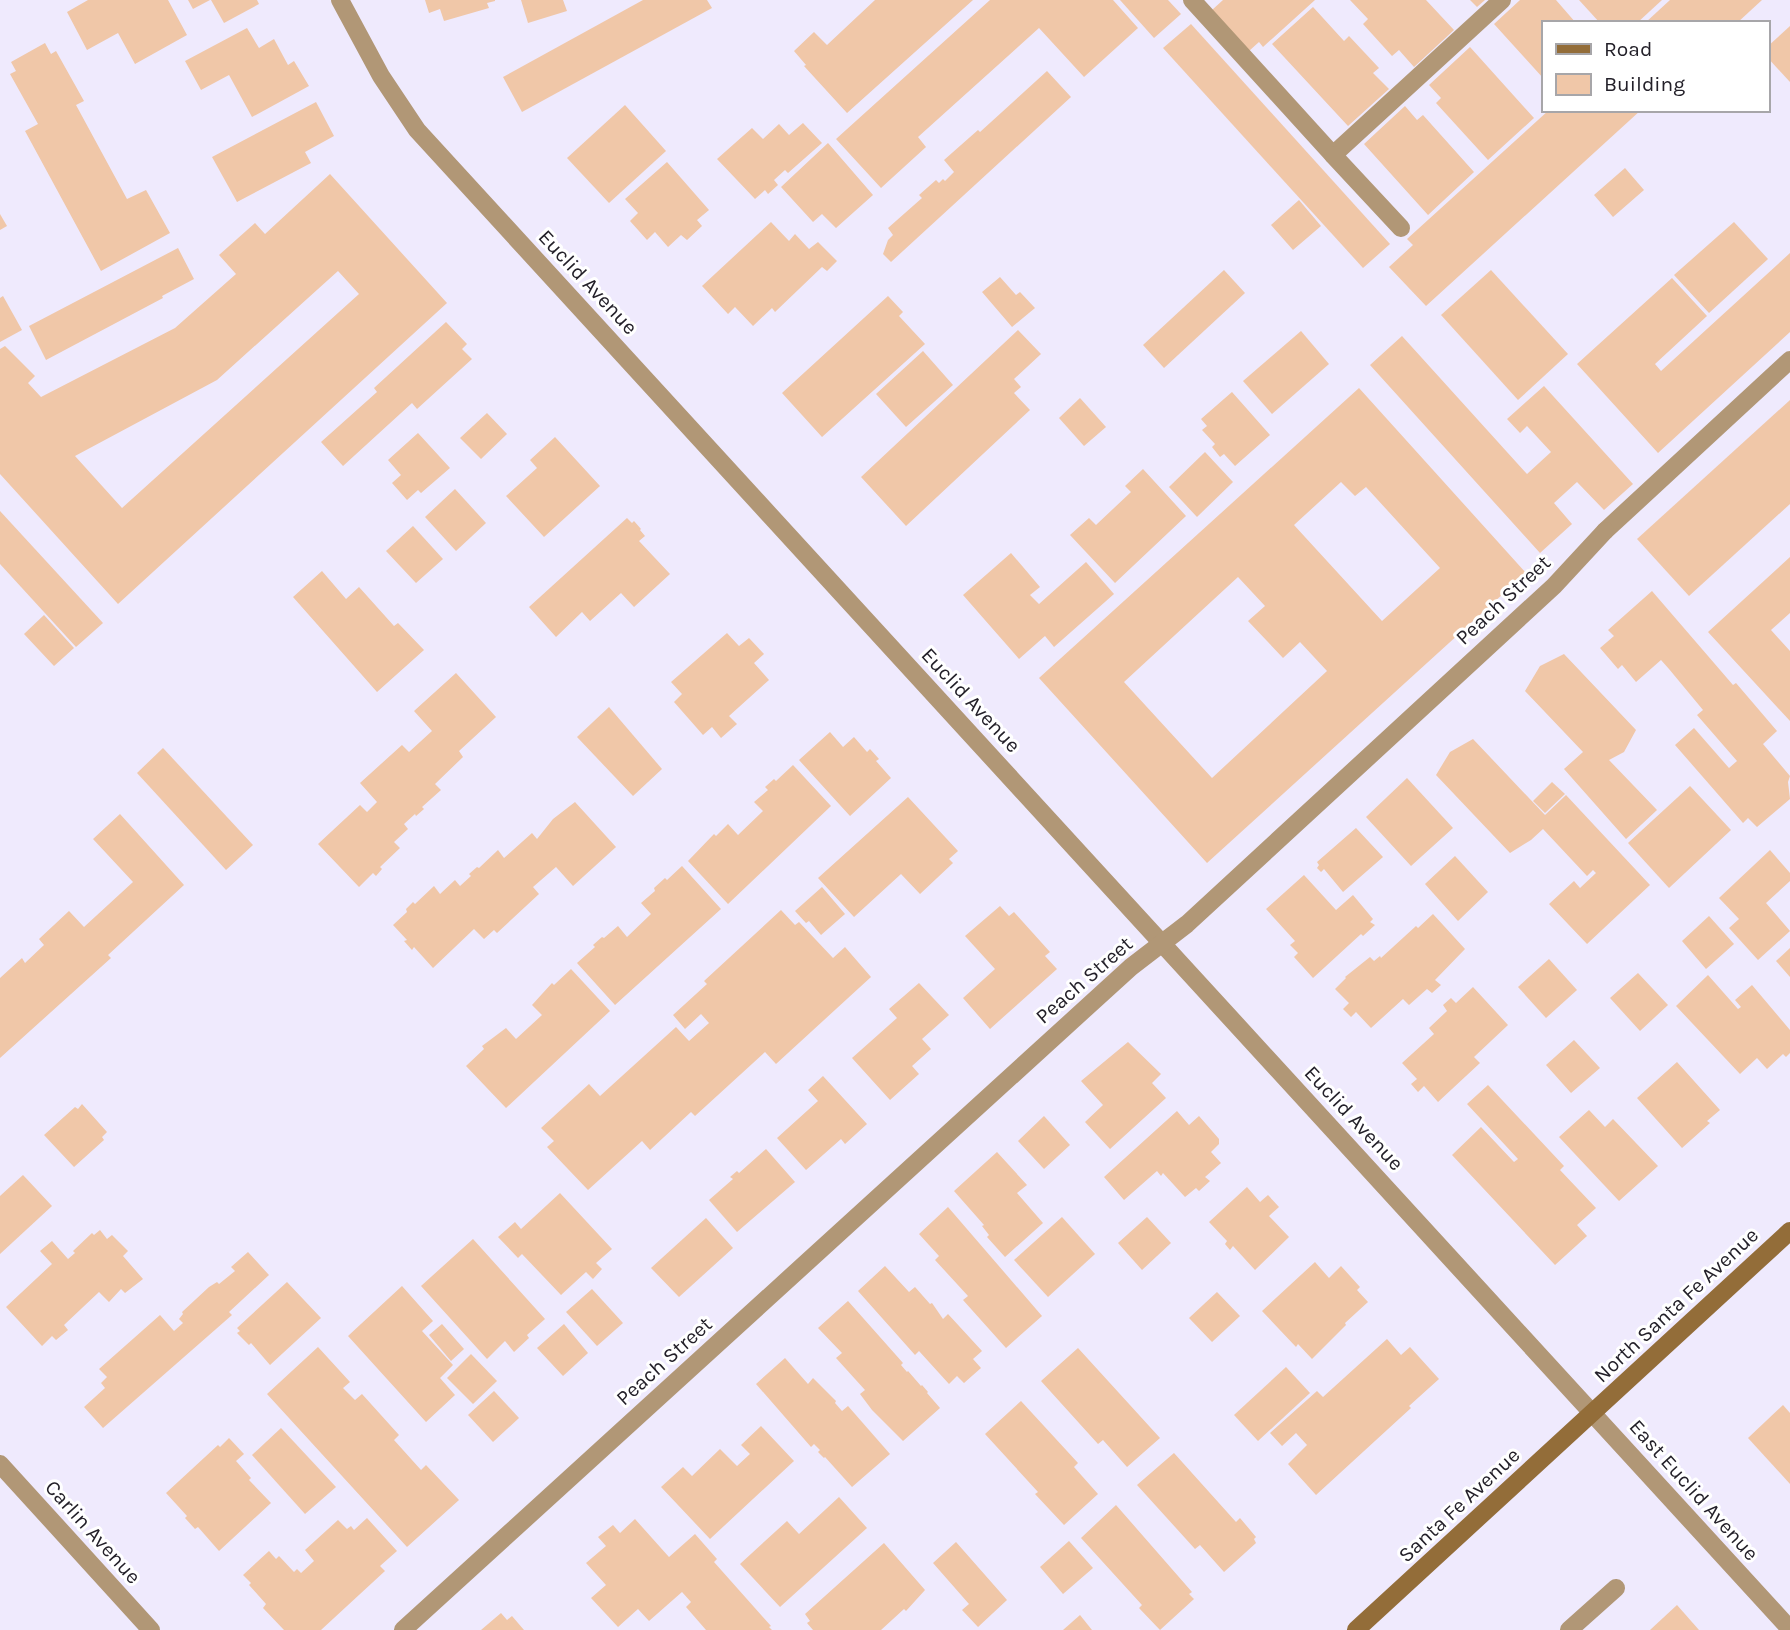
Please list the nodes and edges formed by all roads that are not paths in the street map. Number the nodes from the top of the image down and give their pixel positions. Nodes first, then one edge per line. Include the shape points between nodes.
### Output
1 (341, 0) edge
2 (1192, 0) edge
3 (1502, 0) edge
4 (1333, 155) junction
5 (1401, 228) dead end
6 (1790, 360) edge
7 (1162, 943) junction
8 (1790, 1231) edge
9 (1592, 1413) junction
10 (0, 1464) edge
11 (1616, 1588) dead end
12 (1790, 1629) edge
13 (152, 1630) edge
14 (403, 1630) edge
15 (1356, 1630) edge
16 (1569, 1630) edge

1 - 7 street, Euclid Avenue via 381,76 417,130
2 - 4 street
3 - 4 street
4 - 5 street
6 - 7 street, Peach Street via 1605,531 1554,586
7 - 9 street, Euclid Avenue
7 - 14 street, Peach Street
8 - 9 main road, North Santa Fe Avenue
9 - 12 street, East Euclid Avenue
9 - 15 main road, Santa Fe Avenue
10 - 13 street, Carlin Avenue
11 - 16 street

